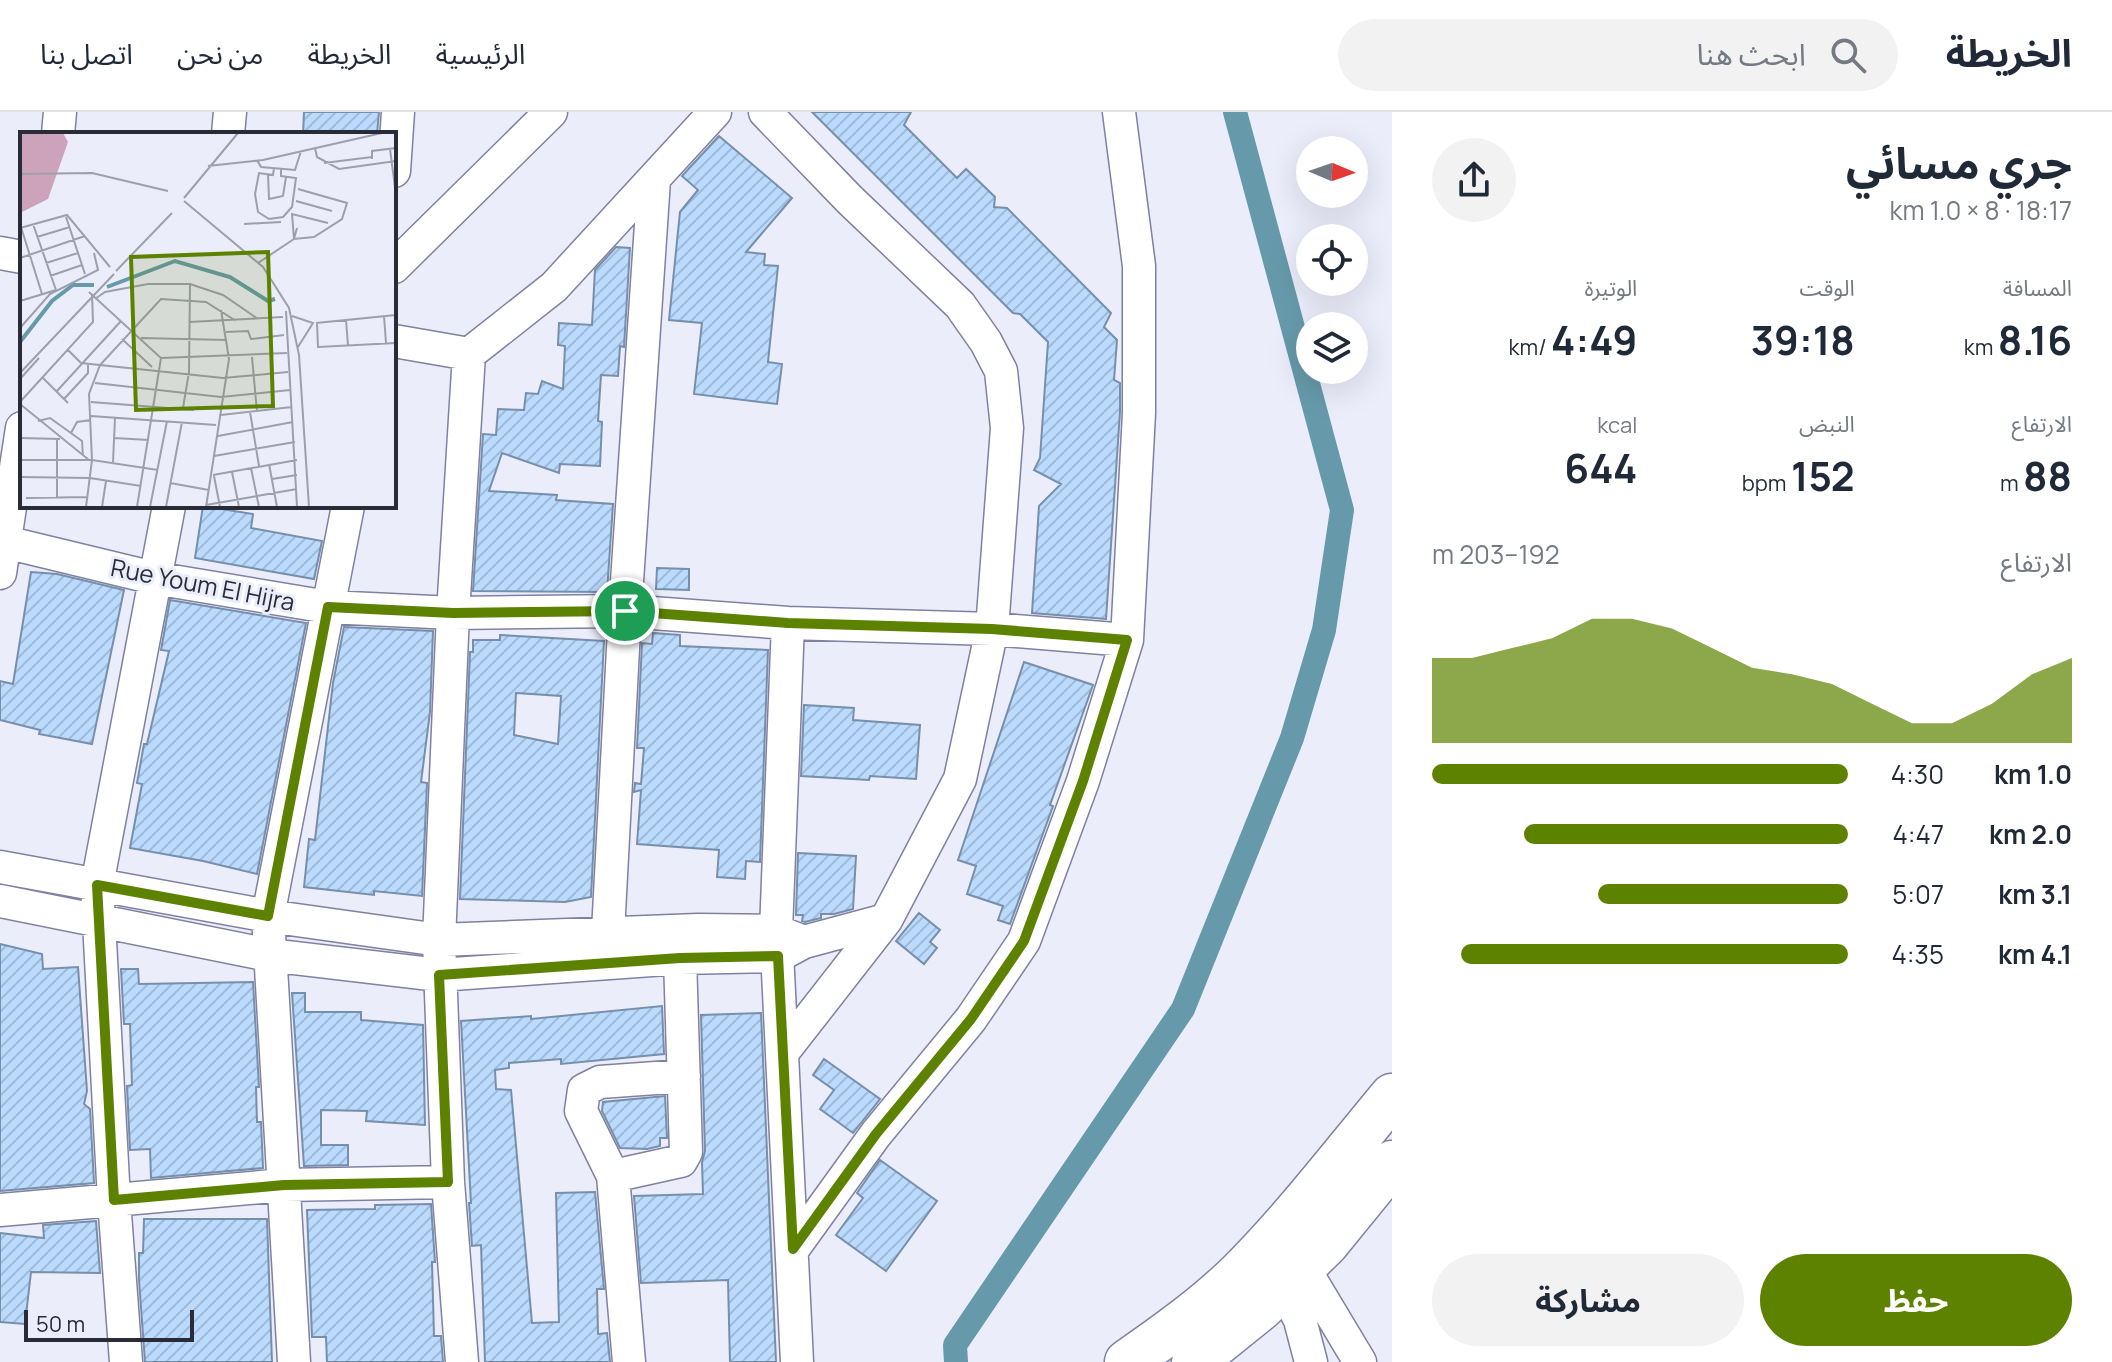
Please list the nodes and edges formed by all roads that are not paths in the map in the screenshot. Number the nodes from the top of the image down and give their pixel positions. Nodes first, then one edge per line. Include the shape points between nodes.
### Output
1 (60, 112) edge
2 (230, 112) edge
3 (398, 112) edge
4 (551, 112) edge
5 (715, 112) edge
6 (765, 112) edge
7 (1119, 112) edge
8 (58, 132) edge
9 (228, 132) edge
10 (396, 142) edge
11 (654, 180) junction
12 (0, 253) edge
13 (20, 257) edge
14 (396, 265) edge
15 (396, 341) edge
16 (469, 354) junction
17 (20, 434) edge
18 (8, 469) edge
19 (169, 508) edge
20 (348, 508) edge
21 (2, 557) edge
22 (154, 578) junction
23 (328, 607) junction
24 (625, 611) junction
25 (453, 613) junction
26 (788, 623) junction
27 (992, 629) junction
28 (1127, 640) junction
29 (0, 867) edge
30 (97, 885) junction
31 (0, 901) edge
32 (268, 916) junction
33 (886, 920) junction
34 (98, 921) junction
35 (439, 940) junction
36 (786, 943) junction
37 (607, 948) junction
38 (269, 955) junction
39 (680, 958) junction
40 (439, 975) junction
41 (783, 1052) junction
42 (684, 1076) junction
43 (1392, 1096) edge
44 (1392, 1163) edge
45 (613, 1176) junction
46 (448, 1182) junction
47 (284, 1185) junction
48 (114, 1200) junction
49 (0, 1210) edge
50 (793, 1249) junction
51 (1303, 1295) junction
52 (126, 1362) edge
53 (294, 1362) edge
54 (462, 1362) edge
55 (629, 1362) edge
56 (797, 1362) edge
57 (1127, 1362) edge
58 (1194, 1362) edge
59 (1311, 1362) edge
60 (1360, 1362) edge

1 - 8 street
2 - 9 street
3 - 10 street
4 - 14 street
5 - 11 street
6 - 27 street via 960,305 1001,371 1007,428
7 - 28 street via 1139,266 1139,413
11 - 16 street via 554,287
11 - 24 street
12 - 13 street
15 - 16 street
16 - 25 street
17 - 18 street
18 - 21 street
19 - 22 street
20 - 23 street
21 - 22 street, Rue Youm El Hijra
22 - 23 street, Rue Youm El Hijra
22 - 30 street
23 - 25 street, Rue Youm El Hijra
23 - 32 street
24 - 25 street, Rue Youm El Hijra
24 - 26 street, Rue Youm El Hijra
24 - 37 street
25 - 35 street
26 - 27 street, Rue Youm El Hijra
26 - 36 street
27 - 28 street, Rue Youm El Hijra
27 - 33 street via 960,779
28 - 50 street via 1083,781 1024,941 971,1019 876,1134
29 - 30 street
30 - 32 street
30 - 34 street
31 - 34 street
32 - 35 street
32 - 38 street
33 - 36 street
33 - 41 street
34 - 38 street
34 - 48 street
35 - 37 street
35 - 40 street
36 - 37 street
36 - 39 street
36 - 41 street
37 - 39 street
37 - 40 street
38 - 40 street
38 - 47 street
39 - 42 street
40 - 46 street
41 - 50 street
42 - 45 street via 686,1152 681,1161
42 - 45 street via 600,1082 584,1090 581,1111
43 - 57 highway via 1237,1275
44 - 51 highway via 1327,1243
45 - 55 street
46 - 47 street
46 - 54 street
47 - 48 street
47 - 53 street
48 - 49 street
48 - 52 street
50 - 56 street
51 - 58 highway via 1261,1308
51 - 59 street
51 - 60 street

